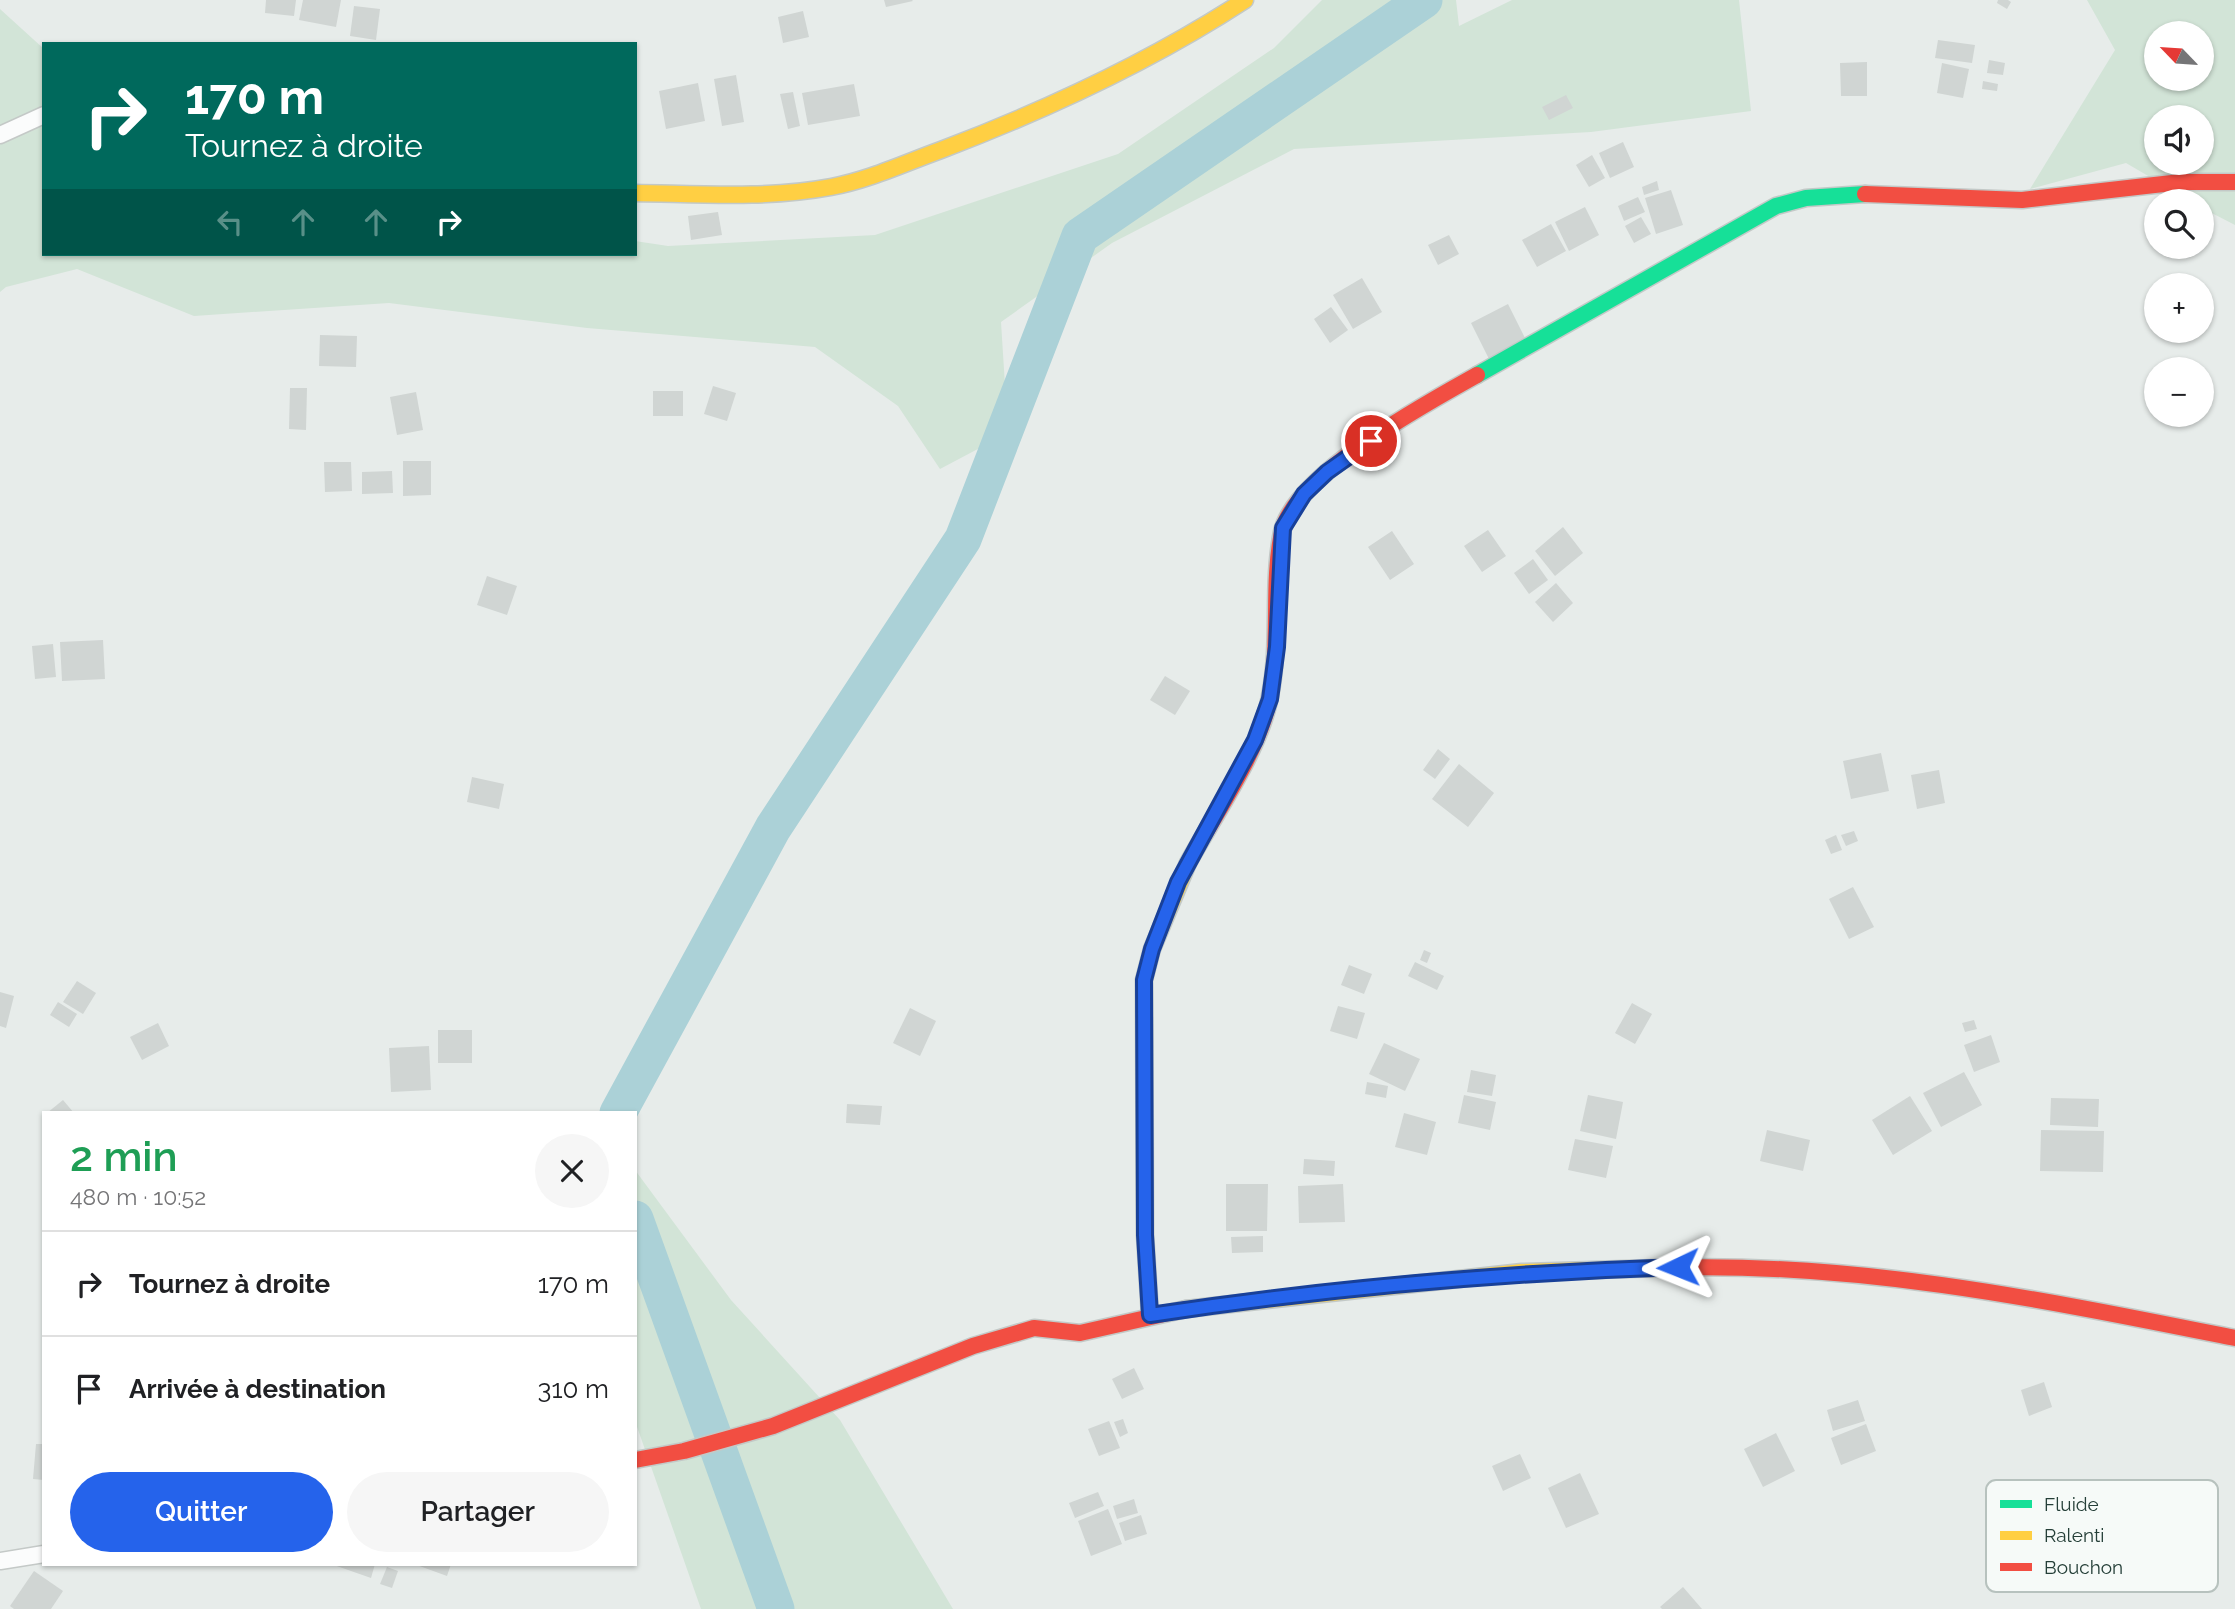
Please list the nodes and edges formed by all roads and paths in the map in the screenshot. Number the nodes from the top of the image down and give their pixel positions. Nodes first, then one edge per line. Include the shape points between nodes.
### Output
1 (1245, 0) edge
2 (42, 116) edge
3 (0, 135) edge
4 (2235, 182) edge
5 (637, 193) edge
6 (1150, 1315) junction
7 (2235, 1338) edge
8 (637, 1460) edge
9 (42, 1554) edge
10 (0, 1561) edge

1 - 5 street via 1202,28 1069,97 861,180 825,190 779,194
2 - 3 street
4 - 6 street via 2181,181 2021,200 1836,195 1776,206 1416,410 1327,472 1304,494 1283,528 1280,545 1277,647 1270,699 1255,740 1178,882 1144,980 1145,1235
6 - 7 street via 1522,1272 1678,1267 1880,1275 2013,1294
6 - 8 street via 1080,1333 1034,1328 973,1346 774,1426
9 - 10 street

